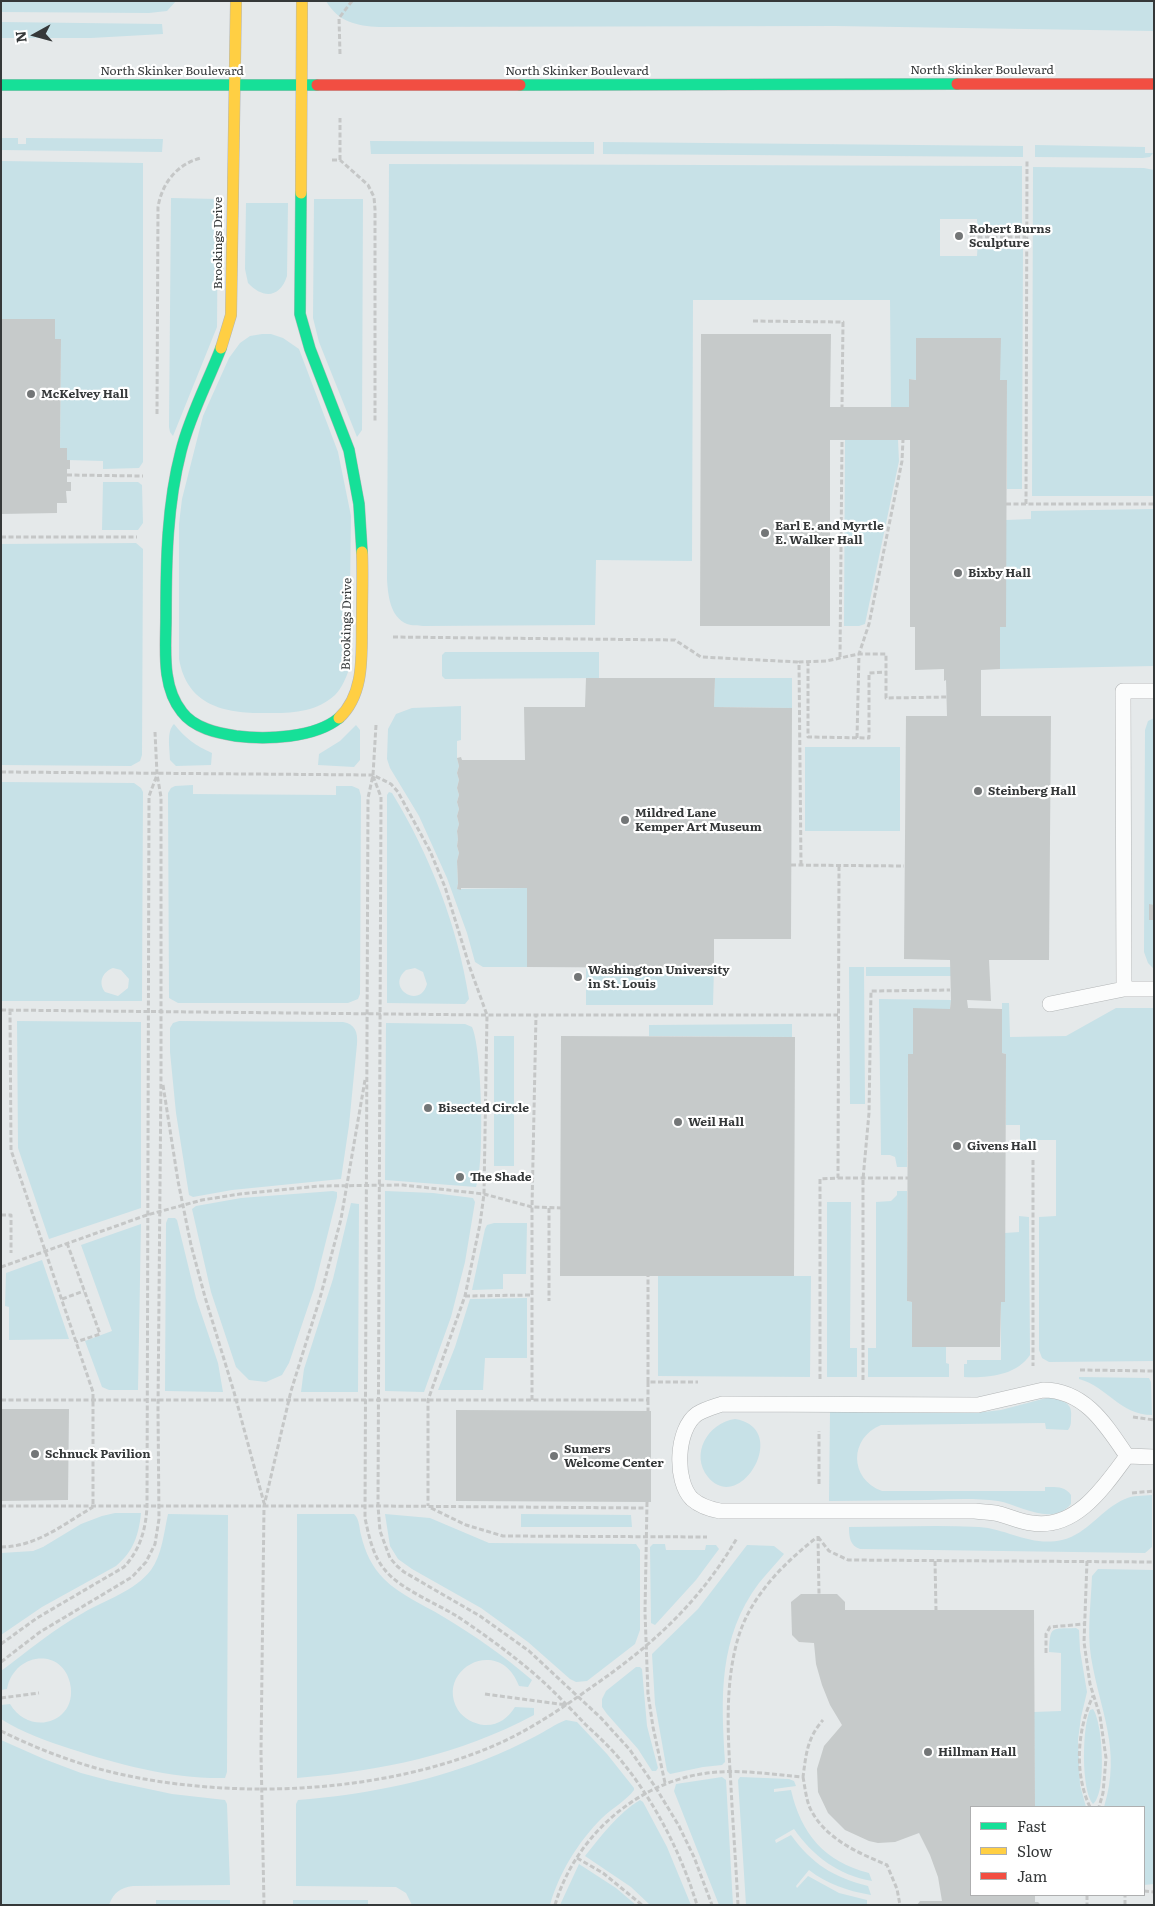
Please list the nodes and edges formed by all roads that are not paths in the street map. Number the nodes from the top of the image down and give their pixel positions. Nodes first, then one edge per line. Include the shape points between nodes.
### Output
1 (236, 1) edge
2 (302, 1) edge
3 (234, 84) junction
4 (1154, 84) edge
5 (1, 85) edge
6 (302, 85) junction
7 (1154, 692) edge
8 (1124, 989) junction
9 (1154, 989) edge
10 (1050, 1004) dead end
11 (1127, 1456) junction
12 (1154, 1456) edge

1 - 3 street, Brookings Drive
2 - 6 street, Brookings Drive
3 - 5 street, North Skinker Boulevard
3 - 6 street, North Skinker Boulevard
3 - 6 street, Brookings Drive via 232,315 226,338 194,410 171,492 166,666 169,687 186,717 204,729 243,736 290,736 324,728 349,707 357,692 361,670 362,538 356,482 342,427 309,349 300,314
4 - 6 street, North Skinker Boulevard
7 - 8 lane via 1122,691
8 - 9 lane
8 - 10 lane
11 - 11 lane via 1092,1409 1064,1392 1043,1390 978,1405 722,1404 695,1415 687,1426 681,1445 680,1466 683,1484 691,1498 704,1507 720,1511 975,1511 1045,1525 1060,1522 1082,1508
11 - 12 lane

